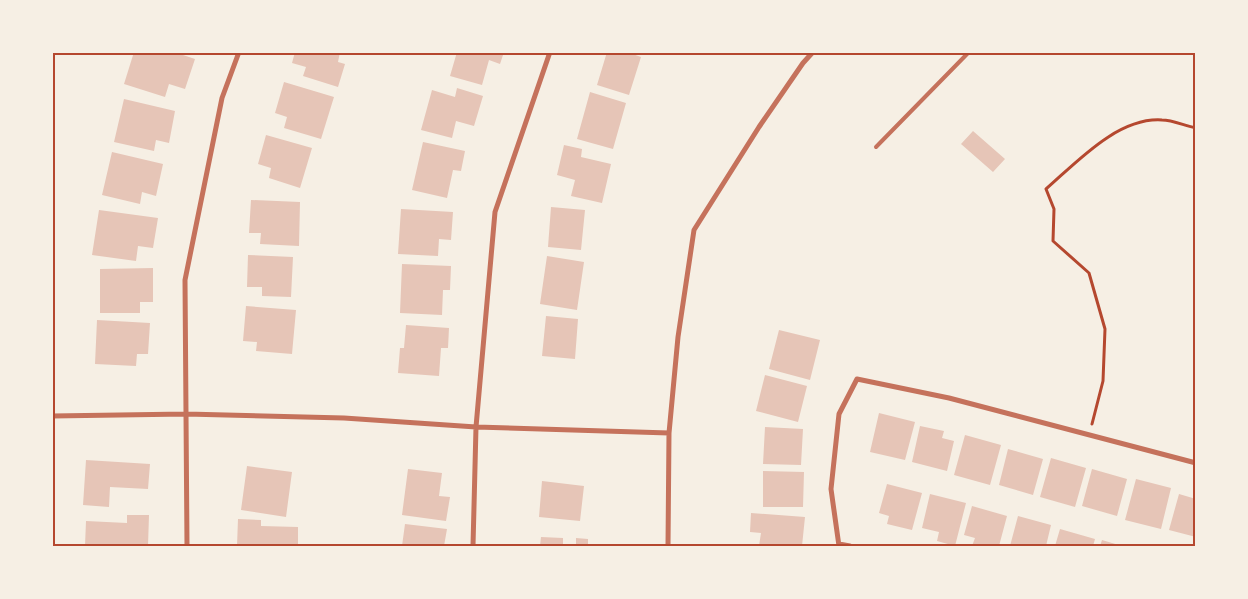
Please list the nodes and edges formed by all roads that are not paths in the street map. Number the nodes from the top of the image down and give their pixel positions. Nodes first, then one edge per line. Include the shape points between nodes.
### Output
1 (239, 52) edge
2 (550, 52) edge
3 (813, 52) edge
4 (969, 52) edge
5 (876, 147) dead end
6 (186, 414) junction
7 (52, 416) edge
8 (476, 426) junction
9 (669, 433) junction
10 (1196, 462) edge
11 (839, 545) edge
12 (187, 546) edge
13 (473, 546) edge
14 (668, 546) edge
15 (850, 546) edge

1 - 6 street via 222,98 185,280
2 - 8 street via 495,212
3 - 9 street via 759,128 694,230 678,337
4 - 5 lane
6 - 7 street
6 - 8 street via 344,418
6 - 12 street
8 - 9 street
8 - 13 street
9 - 14 street
10 - 11 street via 949,398 857,379 839,414 831,489
11 - 15 street

